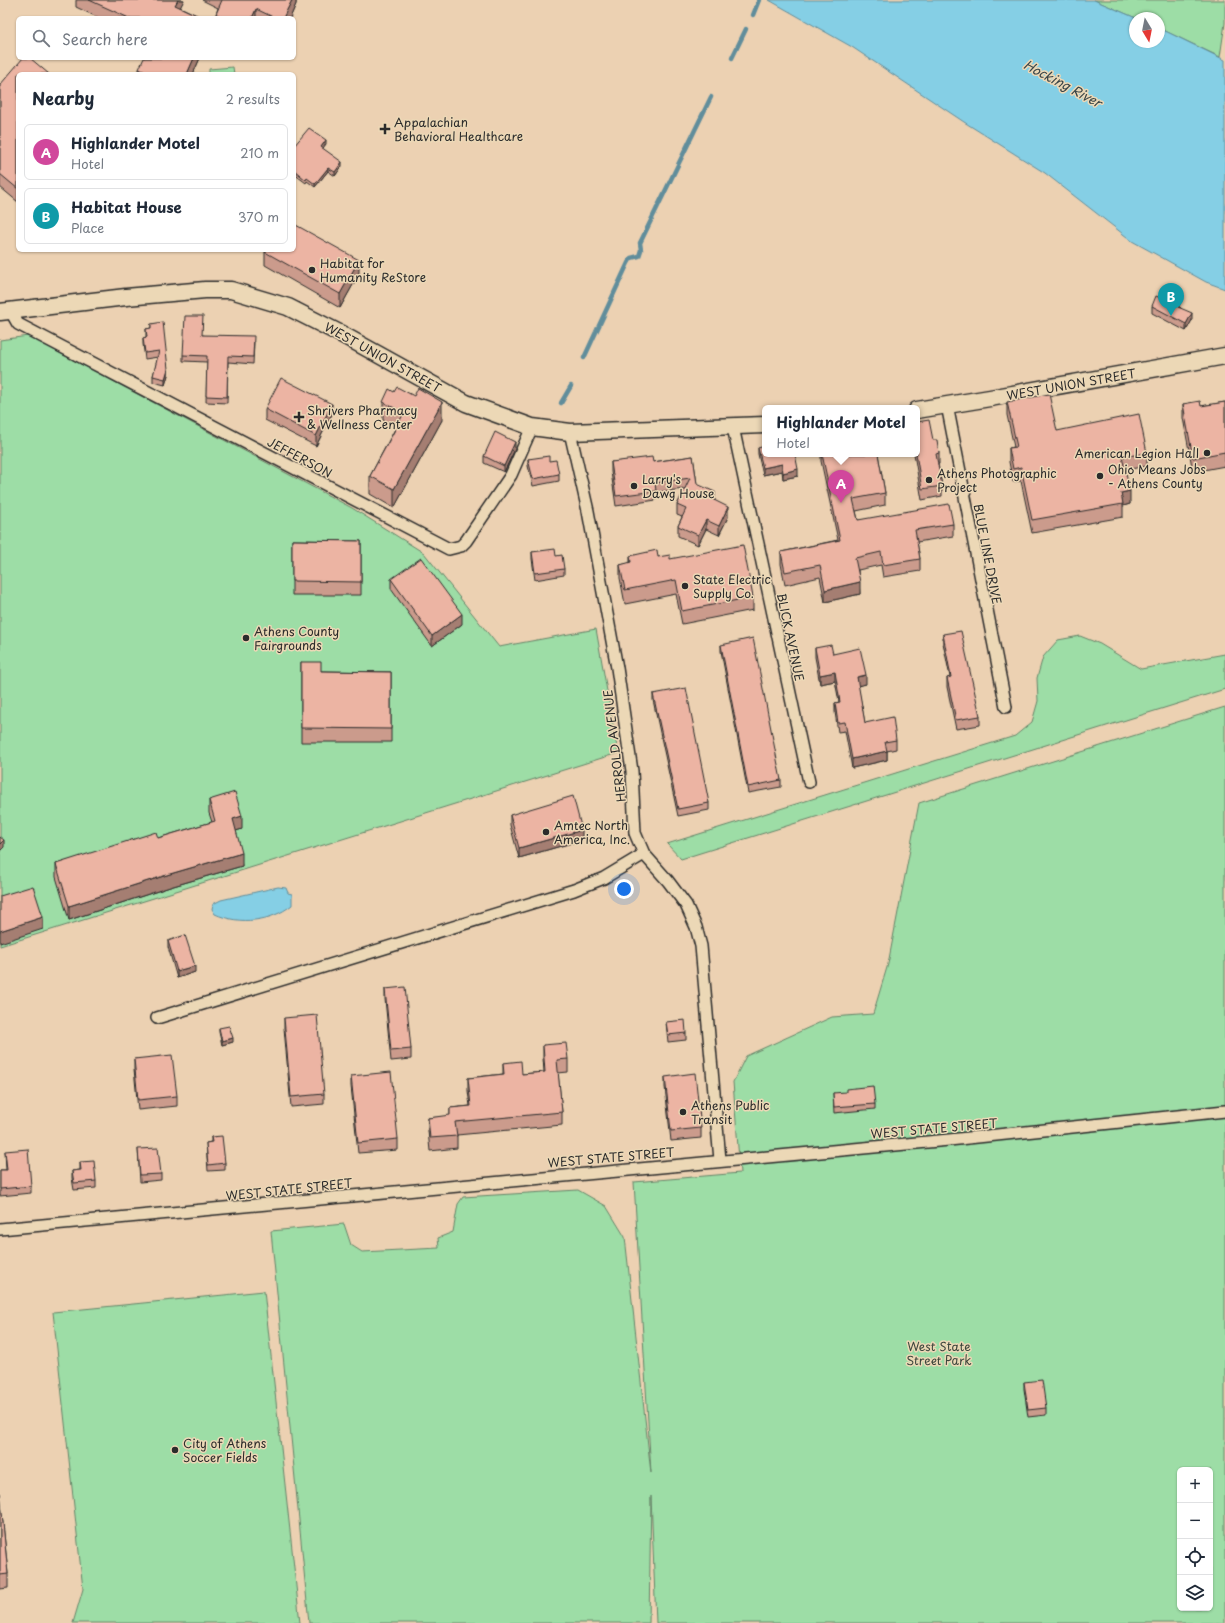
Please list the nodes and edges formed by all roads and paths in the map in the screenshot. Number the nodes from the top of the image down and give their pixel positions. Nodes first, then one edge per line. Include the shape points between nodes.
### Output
1 (5, 311) edge
2 (1225, 356) edge
3 (947, 405) junction
4 (920, 410) edge
5 (762, 425) edge
6 (532, 427) junction
7 (733, 427) junction
8 (570, 432) junction
9 (1006, 707) dead end
10 (809, 782) dead end
11 (644, 854) junction
12 (157, 1018) dead end
13 (1225, 1111) edge
14 (720, 1160) junction
15 (0, 1229) edge

1 - 6 main road, WEST UNION STREET via 126,297 232,290 288,307 466,403
1 - 6 street, JEFFERSON via 18,324 449,549 461,546 466,541 500,493 511,476
2 - 3 main road, WEST UNION STREET
3 - 4 main road, WEST UNION STREET
3 - 9 street, BLUE LINE DRIVE
5 - 7 main road, WEST UNION STREET
6 - 8 main road, WEST UNION STREET
7 - 8 main road, WEST UNION STREET
7 - 10 street, BLICK AVENUE
8 - 11 street, HERROLD AVENUE via 589,516 617,668 632,771 635,833
11 - 12 street via 604,878 574,890
11 - 14 street, HERROLD AVENUE via 686,905 701,946
13 - 14 street, WEST STATE STREET via 949,1140
14 - 15 street, WEST STATE STREET

